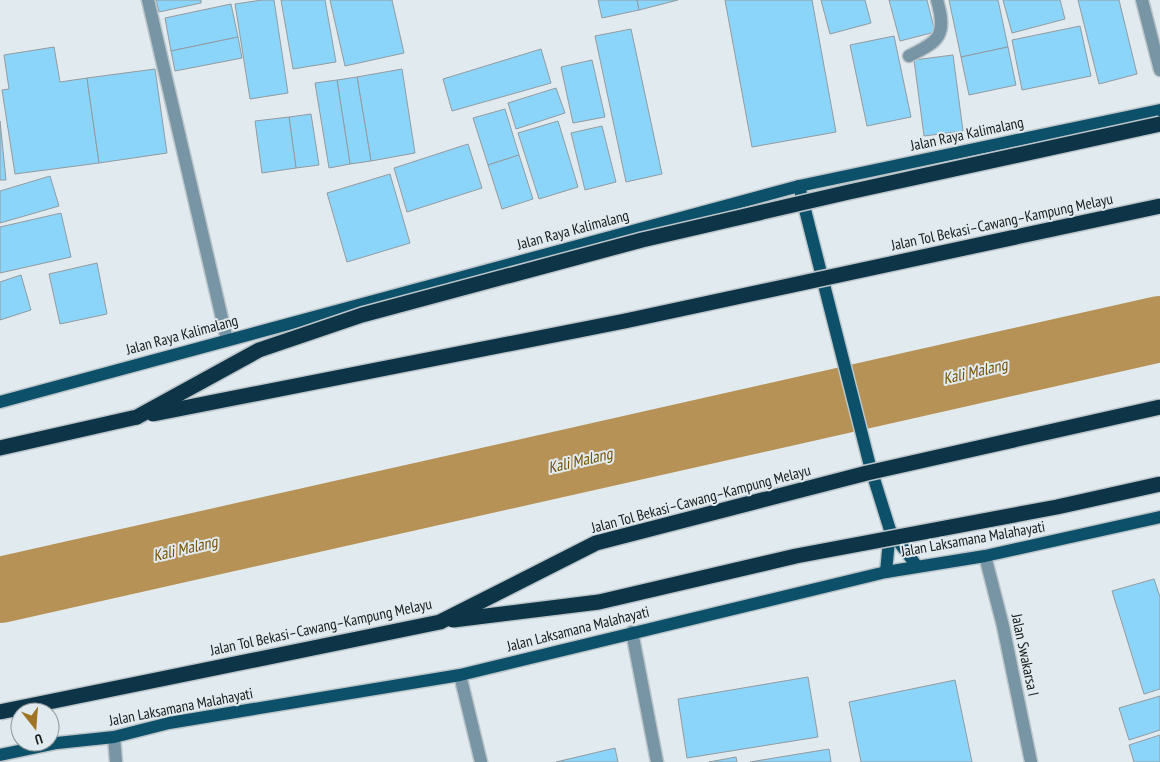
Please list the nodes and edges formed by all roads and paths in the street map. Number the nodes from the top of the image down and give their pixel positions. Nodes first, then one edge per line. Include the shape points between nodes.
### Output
1 (148, 0) edge
2 (937, 0) edge
3 (1142, 0) edge
4 (909, 56) dead end
5 (1160, 70) edge
6 (1160, 110) edge
7 (1160, 124) edge
8 (799, 186) junction
9 (1160, 206) edge
10 (227, 340) junction
11 (0, 402) edge
12 (1160, 407) edge
13 (137, 417) junction
14 (0, 448) edge
15 (1160, 484) edge
16 (1160, 517) edge
17 (890, 530) junction
18 (985, 556) junction
19 (916, 565) junction
20 (886, 572) junction
21 (440, 622) junction
22 (632, 632) junction
23 (460, 675) junction
24 (0, 712) edge
25 (114, 737) junction
26 (0, 755) edge
27 (116, 762) edge
28 (482, 762) edge
29 (657, 762) edge
30 (1031, 762) edge

1 - 10 street
2 - 4 street via 942,31 932,45
3 - 5 street
6 - 8 main road, Jalan Raya Kalimalang
7 - 13 highway, bridge via 642,240 362,315 259,350
8 - 10 main road, Jalan Raya Kalimalang
8 - 17 main road via 870,466
9 - 13 highway, Jalan Tol Bekasi–Cawang–Kampung Melayu, bridge via 625,321
10 - 11 main road, Jalan Raya Kalimalang
12 - 21 highway, Jalan Tol Bekasi–Cawang–Kampung Melayu, bridge via 867,473 596,543
13 - 14 highway, Jalan Tol Bekasi–Cawang–Kampung Melayu
15 - 21 highway, bridge via 1057,507 796,556 599,602
16 - 18 main road, Jalan Laksamana Malahayati
17 - 19 main road
17 - 20 main road
18 - 19 main road, Jalan Laksamana Malahayati
18 - 30 street, Jalan Swakarsa I
19 - 20 main road, Jalan Laksamana Malahayati
20 - 22 main road, Jalan Laksamana Malahayati
21 - 24 highway, Jalan Tol Bekasi–Cawang–Kampung Melayu, bridge
22 - 23 main road, Jalan Laksamana Malahayati
22 - 29 street
23 - 25 main road, Jalan Laksamana Malahayati via 169,723
23 - 28 street
25 - 26 main road, Jalan Laksamana Malahayati via 57,743
25 - 27 street

